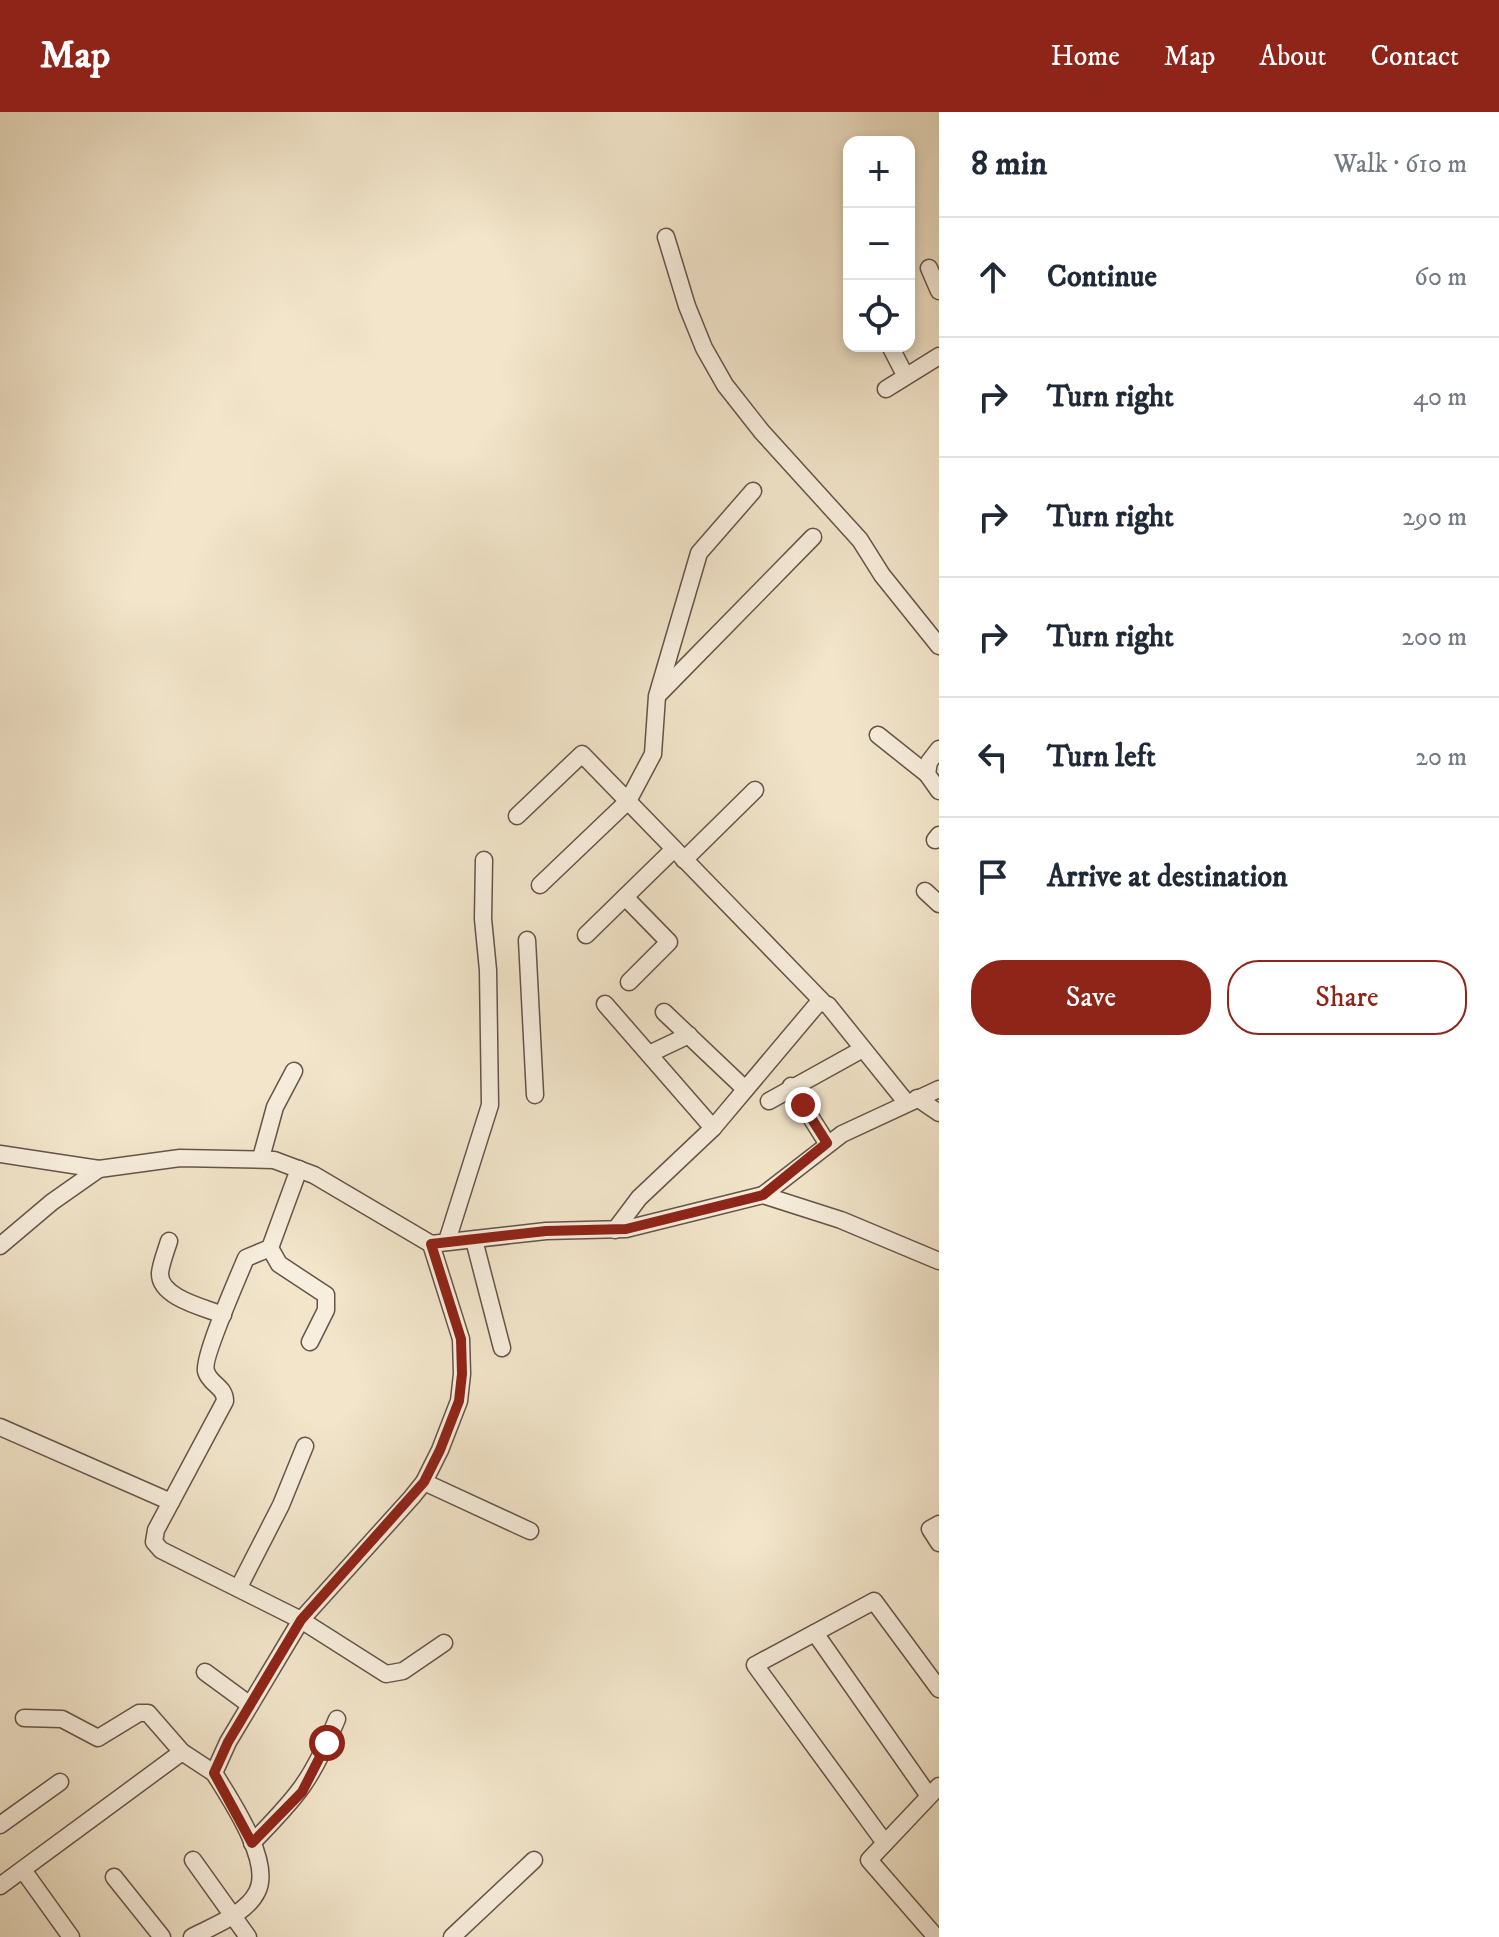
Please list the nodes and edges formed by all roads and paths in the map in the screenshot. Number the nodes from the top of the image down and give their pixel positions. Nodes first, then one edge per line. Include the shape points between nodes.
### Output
1 (666, 237) dead end
2 (929, 268) dead end
3 (939, 291) edge
4 (893, 352) edge
5 (939, 356) edge
6 (905, 375) junction
7 (886, 389) dead end
8 (753, 491) dead end
9 (813, 537) dead end
10 (939, 646) edge
11 (657, 696) junction
12 (878, 735) dead end
13 (939, 749) edge
14 (927, 774) junction
15 (755, 790) dead end
16 (939, 791) edge
17 (628, 801) junction
18 (517, 816) dead end
19 (678, 855) junction
20 (484, 860) dead end
21 (540, 885) dead end
22 (925, 891) dead end
23 (625, 897) junction
24 (939, 904) edge
25 (586, 935) dead end
26 (527, 940) dead end
27 (629, 982) dead end
28 (822, 1001) junction
29 (605, 1004) dead end
30 (664, 1012) dead end
31 (689, 1035) junction
32 (861, 1050) junction
33 (649, 1054) junction
34 (294, 1071) dead end
35 (791, 1086) junction
36 (744, 1088) junction
37 (939, 1089) edge
38 (535, 1095) dead end
39 (912, 1100) junction
40 (769, 1101) dead end
41 (939, 1113) edge
42 (713, 1128) junction
43 (827, 1143) junction
44 (0, 1154) edge
45 (261, 1158) junction
46 (99, 1169) junction
47 (299, 1169) junction
48 (763, 1195) junction
49 (615, 1230) junction
50 (474, 1240) junction
51 (169, 1241) dead end
52 (439, 1242) junction
53 (0, 1246) edge
54 (270, 1248) junction
55 (939, 1261) edge
56 (223, 1315) junction
57 (310, 1342) dead end
58 (502, 1348) dead end
59 (0, 1427) edge
60 (305, 1446) dead end
61 (424, 1482) junction
62 (171, 1502) junction
63 (939, 1524) edge
64 (530, 1531) dead end
65 (939, 1543) edge
66 (239, 1587) junction
67 (301, 1620) junction
68 (815, 1633) junction
69 (444, 1643) dead end
70 (205, 1672) dead end
71 (939, 1689) edge
72 (250, 1705) junction
73 (24, 1718) dead end
74 (337, 1719) dead end
75 (182, 1752) junction
76 (214, 1773) junction
77 (60, 1782) dead end
78 (934, 1791) edge
79 (0, 1825) edge
80 (252, 1843) junction
81 (885, 1843) junction
82 (193, 1860) dead end
83 (534, 1860) dead end
84 (23, 1870) junction
85 (114, 1877) dead end
86 (0, 1886) edge
87 (232, 1915) junction
88 (71, 1937) edge
89 (162, 1937) edge
90 (192, 1937) edge
91 (248, 1937) edge
92 (452, 1937) edge
93 (936, 1937) edge

1 - 10 street via 687,306 725,385 860,540
2 - 3 street
4 - 6 street
5 - 6 street
6 - 7 street
8 - 11 street via 699,553
9 - 11 street
11 - 17 street via 653,754
12 - 14 street
13 - 14 street
14 - 16 street
15 - 19 street
17 - 18 street via 582,754
17 - 19 street
17 - 21 street
19 - 23 street
19 - 28 street
20 - 52 street via 490,1105
22 - 24 street
23 - 25 street
23 - 27 street via 669,942
26 - 38 street
28 - 32 street
28 - 36 street
29 - 33 street
30 - 31 street
31 - 33 street
31 - 36 street
32 - 35 street
32 - 39 street
33 - 42 street
34 - 45 street via 275,1107
35 - 40 street
35 - 43 street
36 - 42 street
37 - 39 street
39 - 41 street
39 - 43 street
42 - 49 street via 639,1198
43 - 48 street
44 - 46 street
45 - 46 street via 180,1158
45 - 47 street
46 - 53 street
47 - 52 street
47 - 54 street
48 - 49 street
48 - 55 street
49 - 50 street
50 - 52 street
50 - 58 street
51 - 56 street via 162,1282 178,1296
52 - 61 street via 461,1339 462,1374 459,1401
54 - 56 street via 246,1258
54 - 57 street via 279,1264 326,1295 326,1310
56 - 62 street via 205,1365 225,1401
59 - 62 street
60 - 66 street
61 - 64 street
61 - 67 street
62 - 66 street via 154,1537 156,1547
63 - 65 street via 930,1529
66 - 67 street
67 - 69 street via 386,1674 403,1671
67 - 72 street
68 - 71 street via 874,1601
68 - 78 street
68 - 81 street via 755,1665
70 - 72 street
72 - 76 street
73 - 75 street via 62,1719 98,1738 139,1713 148,1713
74 - 80 street via 302,1792
75 - 76 street
75 - 84 street
76 - 80 street
77 - 79 street
78 - 81 street
80 - 87 street via 262,1873 258,1891
81 - 93 street via 869,1860
82 - 87 street
83 - 92 street
84 - 86 street
84 - 88 street
85 - 89 street
87 - 90 street
87 - 91 street

